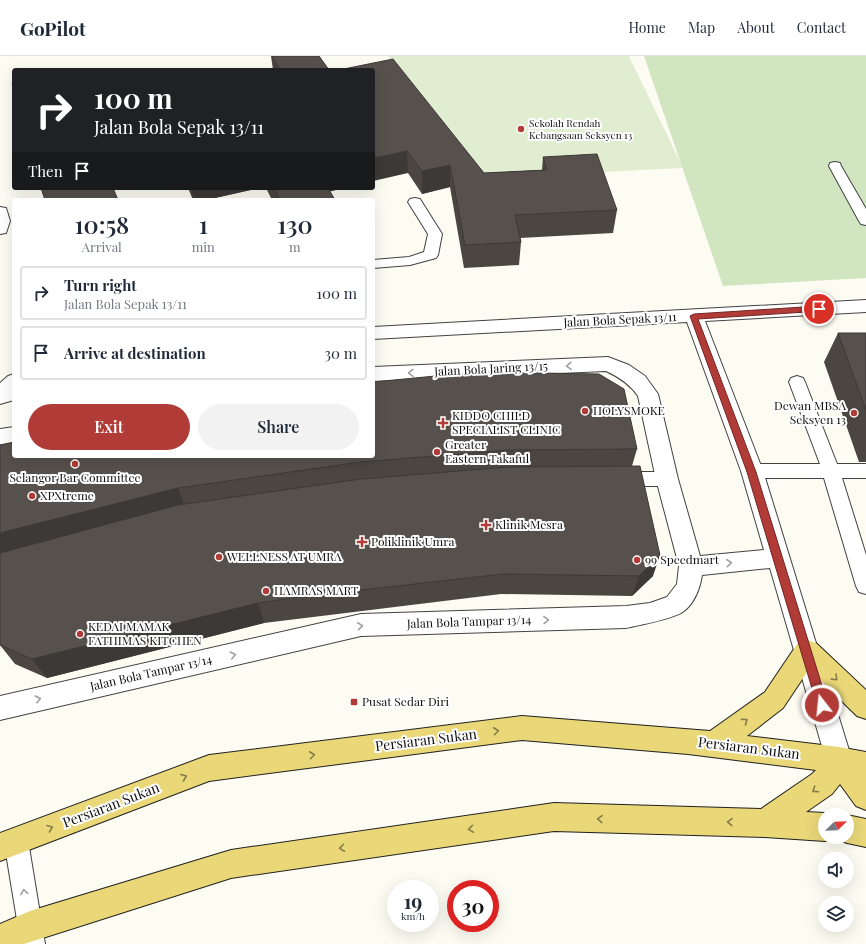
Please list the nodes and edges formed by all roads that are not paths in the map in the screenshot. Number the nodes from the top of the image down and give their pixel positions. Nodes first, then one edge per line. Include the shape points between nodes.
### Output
1 (835, 166) dead end
2 (415, 202) dead end
3 (0, 212) edge
4 (866, 221) edge
5 (0, 229) edge
6 (375, 264) edge
7 (866, 306) edge
8 (694, 316) junction
9 (375, 333) edge
10 (608, 364) joint
11 (375, 374) edge
12 (12, 382) edge
13 (797, 382) dead end
14 (0, 392) edge
15 (12, 394) edge
16 (0, 397) edge
17 (12, 435) edge
18 (0, 437) edge
19 (831, 471) junction
20 (866, 471) edge
21 (752, 472) junction
22 (667, 478) junction
23 (603, 479) edge
24 (778, 558) junction
25 (690, 566) junction
26 (866, 586) edge
27 (806, 651) junction
28 (866, 707) edge
29 (0, 708) edge
30 (714, 744) junction
31 (838, 760) junction
32 (866, 765) edge
33 (866, 796) edge
34 (765, 823) junction
35 (818, 827) edge
36 (854, 830) edge
37 (866, 833) edge
38 (8, 844) edge
39 (32, 935) edge
40 (0, 939) edge

1 - 4 lane
2 - 6 lane via 435,234 431,255 410,261
3 - 5 street
7 - 8 street, Jalan Bola Sepak 13/11
8 - 9 street, Jalan Bola Sepak 13/11
8 - 21 street
10 -> 11 street, Jalan Bola Jaring 13/15
10 - 22 street, Jalan Bola Tampar 13/14 via 638,381 648,394
12 - 14 lane
13 - 19 lane
15 - 16 street
17 - 18 street
19 - 20 lane
19 - 21 lane
19 - 26 lane
21 - 24 street
22 - 23 lane
22 - 25 street, Jalan Bola Tampar 13/14
25 -> 24 street
24 - 27 street
29 -> 25 street, Jalan Bola Tampar 13/14 via 361,625 626,617 650,613 675,604 688,588
27 -> 28 main road
30 -> 27 main road via 774,700
27 - 31 street
30 - 31 main road, Persiaran Sukan
38 -> 30 main road, Persiaran Sukan via 209,768 522,728
31 - 32 main road, Persiaran Sukan
31 - 33 main road
31 -> 34 main road via 832,773 822,784
34 - 35 main road
34 -> 39 main road via 554,817 230,864
36 - 37 main road
39 -> 38 lane
39 - 40 main road

